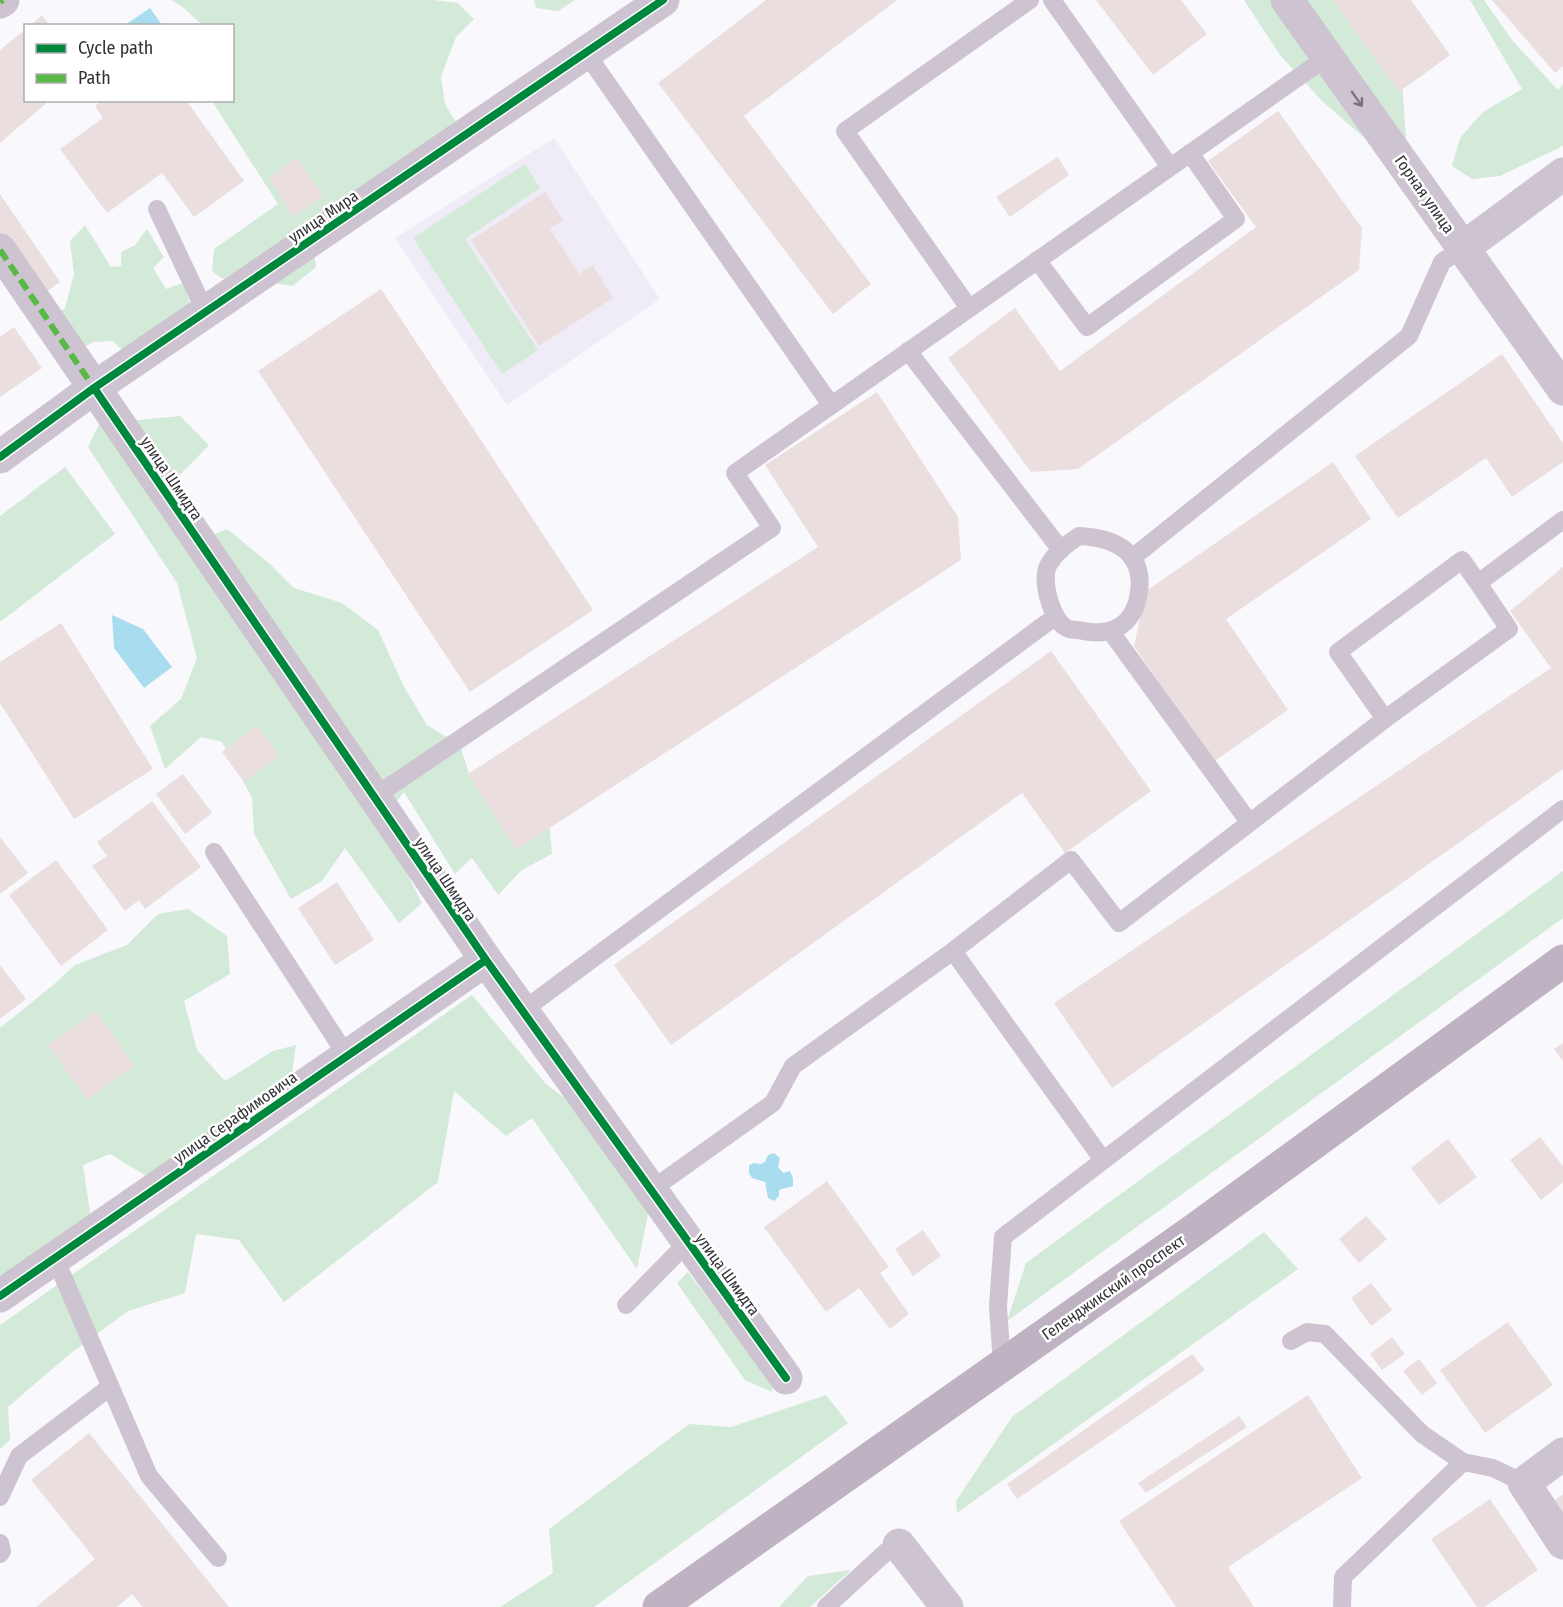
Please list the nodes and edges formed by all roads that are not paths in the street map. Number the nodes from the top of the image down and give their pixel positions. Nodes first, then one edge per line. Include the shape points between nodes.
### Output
1 (663, 0) edge
2 (1030, 0) edge
3 (1052, 0) edge
4 (1287, 0) edge
5 (586, 53) junction
6 (1327, 57) junction
7 (1190, 153) junction
8 (1170, 166) junction
9 (1563, 174) edge
10 (157, 209) dead end
11 (1463, 248) junction
12 (0, 250) edge
13 (1037, 260) junction
14 (969, 308) junction
15 (208, 311) junction
16 (908, 351) junction
17 (94, 388) junction
18 (1563, 389) edge
19 (831, 405) junction
20 (0, 457) edge
21 (1563, 520) edge
22 (1061, 550) junction
23 (1132, 558) junction
24 (1478, 583) junction
25 (1056, 616) junction
26 (1111, 632) junction
27 (1385, 719) junction
28 (374, 797) junction
29 (1563, 808) edge
30 (1249, 822) junction
31 (214, 852) dead end
32 (953, 951) junction
33 (486, 960) junction
34 (1563, 961) edge
35 (522, 1011) junction
36 (347, 1056) junction
37 (1103, 1160) junction
38 (651, 1190) junction
39 (688, 1242) junction
40 (55, 1258) junction
41 (0, 1296) edge
42 (626, 1305) dead end
43 (1291, 1341) dead end
44 (1002, 1365) junction
45 (786, 1378) dead end
46 (110, 1387) junction
47 (1563, 1454) edge
48 (1462, 1462) junction
49 (1524, 1483) junction
50 (0, 1497) edge
51 (0, 1543) edge
52 (1563, 1543) edge
53 (899, 1545) joint
54 (0, 1554) edge
55 (218, 1558) dead end
56 (659, 1607) edge
57 (826, 1607) edge
58 (947, 1607) edge
59 (1342, 1607) edge

1 - 5 street, улица Мира
2 - 14 lane via 845,132
3 - 8 lane
4 - 6 street, Горная улица
5 - 15 street, улица Мира
5 - 19 lane
6 - 7 lane
6 -> 11 street, Горная улица
7 - 8 lane
7 - 13 lane via 1236,219 1087,327
8 - 13 lane
9 - 11 street
10 - 15 lane
11 - 18 street, Горная улица
11 - 23 lane via 1442,262 1409,336
12 - 17 street, улица Шмидта
13 - 14 lane
14 - 16 lane
15 - 17 street, улица Мира
16 - 19 lane
16 - 22 lane
17 - 20 street, улица Мира
17 - 28 street, улица Шмидта
19 - 28 lane via 735,473 772,528
21 - 24 lane
22 - 23 lane via 1079,536 1100,537 1115,543
22 - 25 lane via 1048,565 1046,590
23 - 26 lane via 1140,585 1136,608 1124,624
24 - 27 lane via 1509,629
24 - 27 lane via 1461,560 1338,652
25 - 26 lane via 1065,627 1087,633
25 - 35 lane
26 - 30 lane
27 - 30 lane
28 - 33 street, улица Шмидта
29 - 37 lane
30 - 32 lane via 1119,923 1071,860
31 - 36 lane
32 - 37 lane
32 - 38 lane via 793,1066 773,1103
33 - 35 street, улица Шмидта
33 - 36 street, улица Серафимовича
34 - 44 main road, Геленджикский проспект
35 - 38 street, улица Шмидта
36 - 40 street, улица Серафимовича
37 - 44 lane via 1003,1237 998,1306
38 - 39 street, улица Шмидта
39 - 42 lane
39 - 45 street, улица Шмидта
40 - 41 street, улица Серафимовича
40 - 46 lane
43 - 48 lane via 1307,1332 1325,1334 1422,1434
44 - 56 main road, Геленджикский проспект
46 - 50 lane via 19,1456
46 - 55 lane via 149,1476
47 - 49 street
48 - 49 lane via 1493,1468
48 - 59 lane via 1343,1577
49 - 52 street
51 - 54 lane
53 - 57 lane via 886,1552
53 - 58 street

